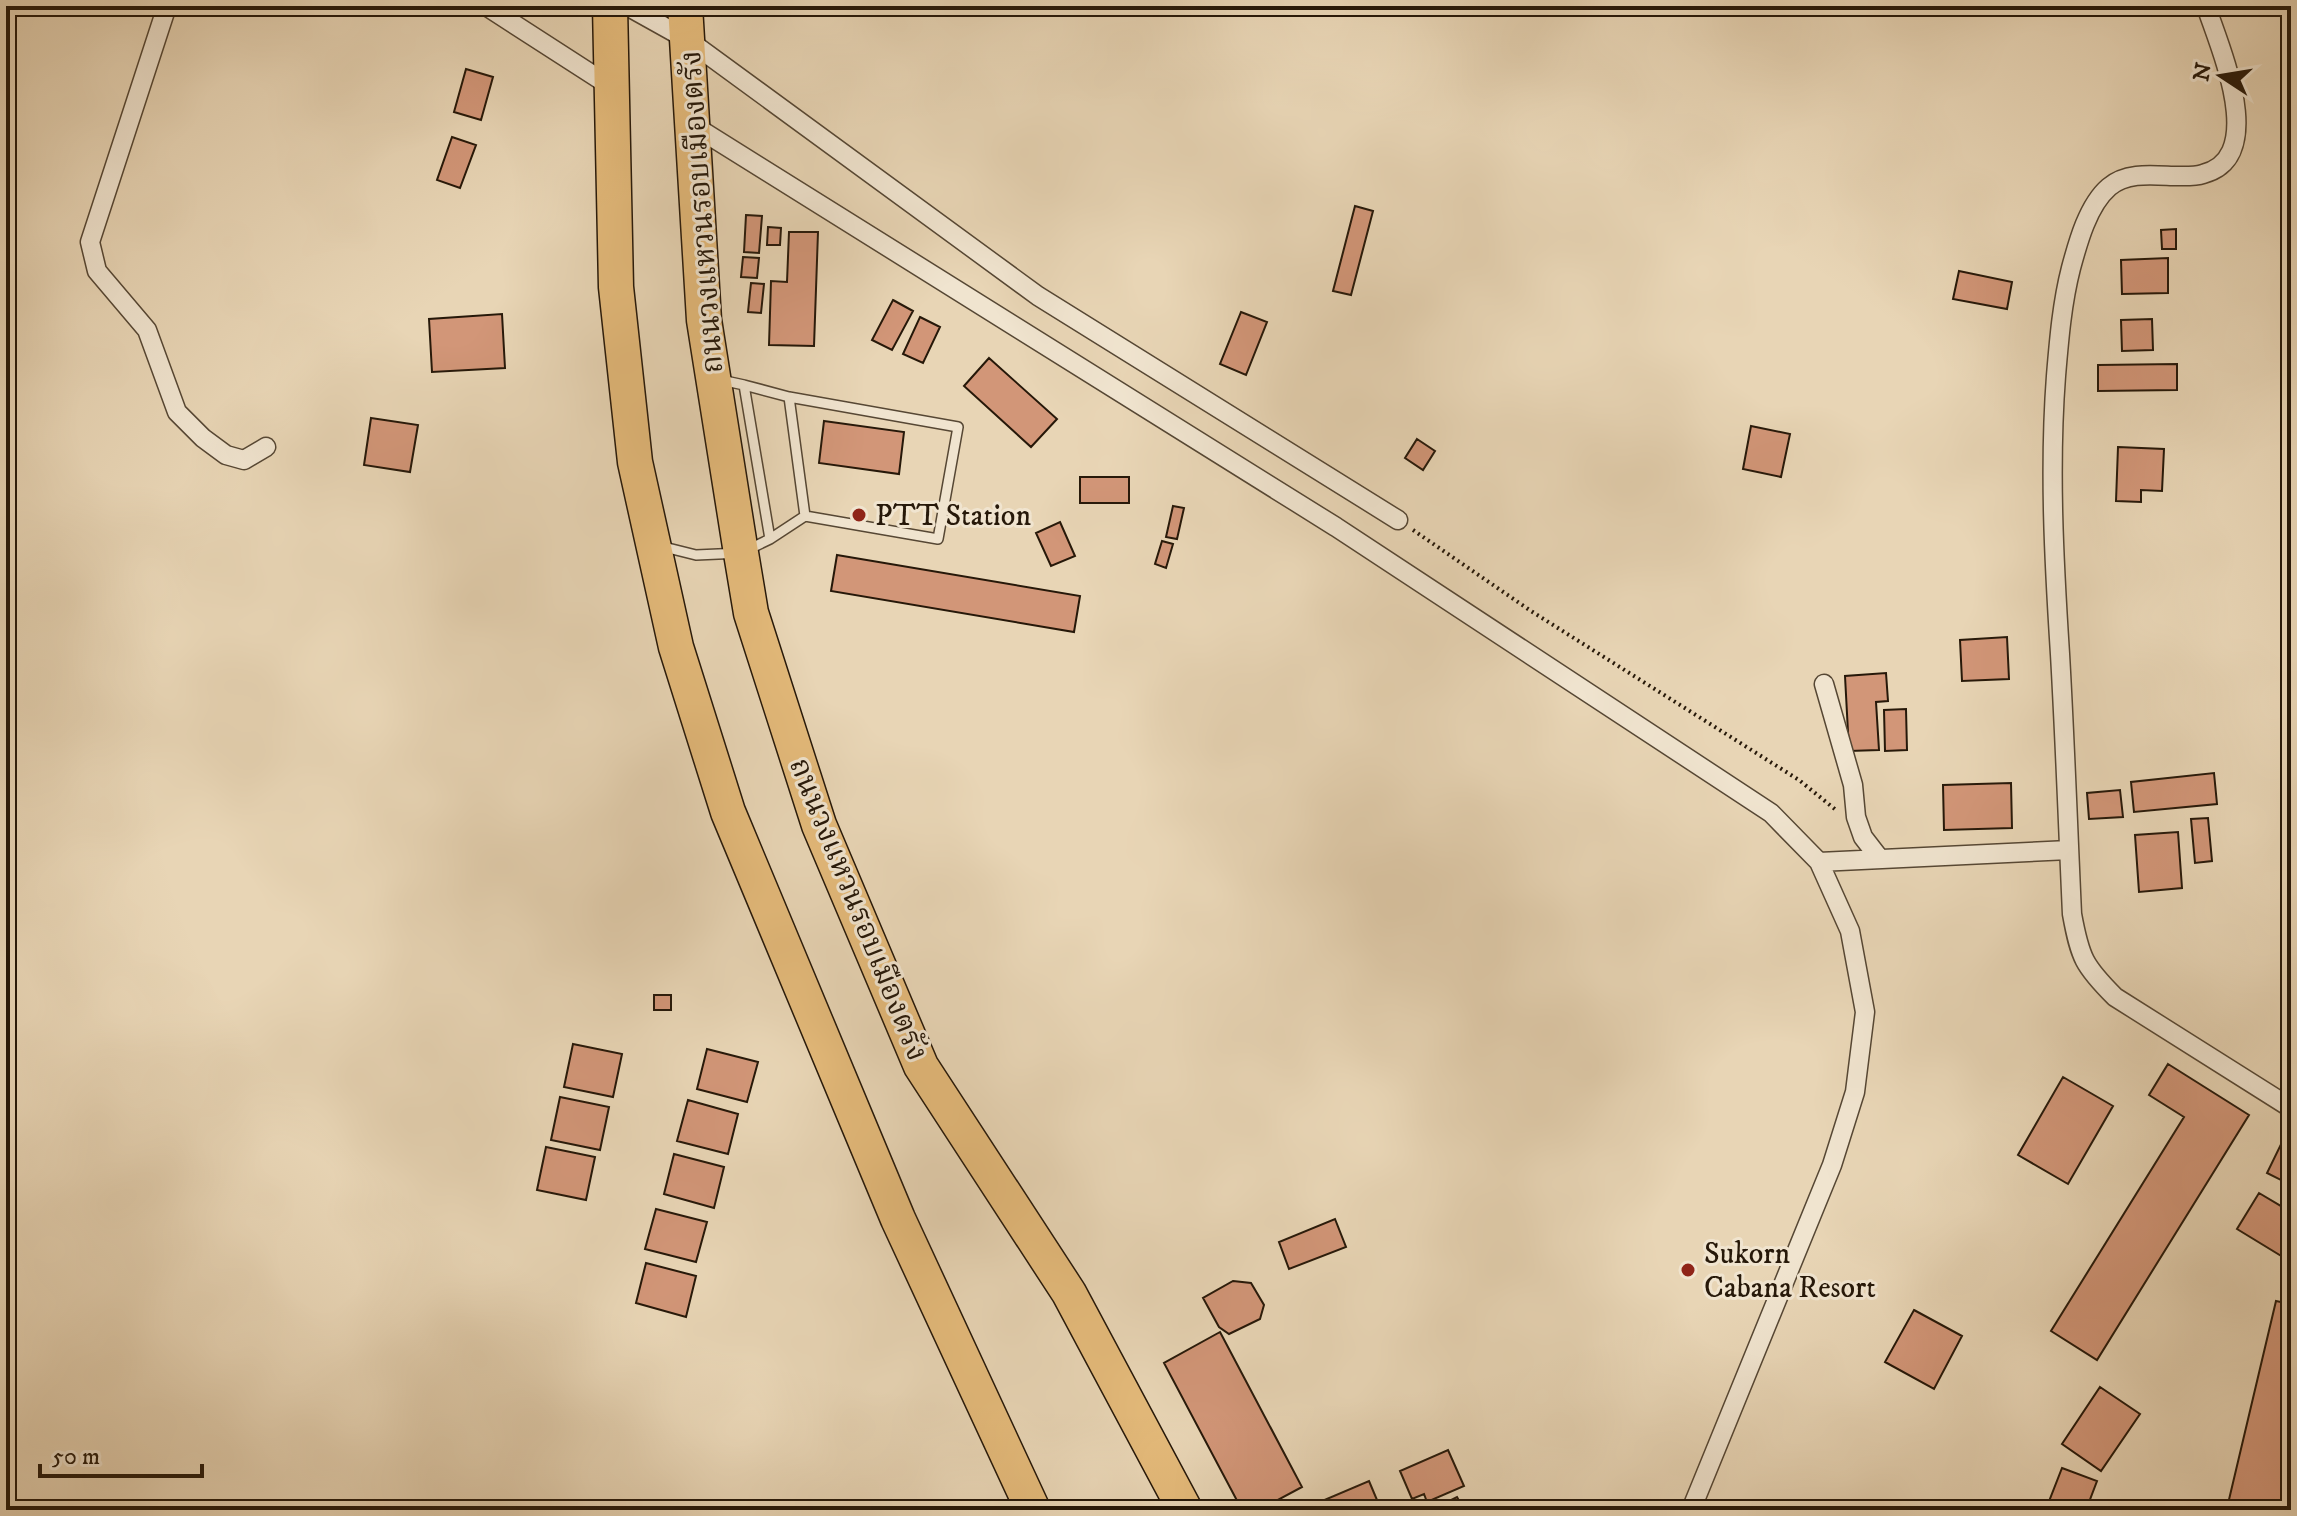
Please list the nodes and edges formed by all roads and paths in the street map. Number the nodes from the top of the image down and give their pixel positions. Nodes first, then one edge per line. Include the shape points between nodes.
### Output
1 (167, 6) edge
2 (486, 6) edge
3 (610, 6) edge
4 (627, 6) edge
5 (685, 6) edge
6 (2206, 6) edge
7 (688, 40) junction
8 (610, 86) junction
9 (691, 124) junction
10 (728, 382) junction
11 (789, 397) junction
12 (266, 447) dead end
13 (805, 516) junction
14 (1398, 520) joint
15 (653, 544) junction
16 (755, 546) junction
17 (1824, 684) dead end
18 (1863, 837) junction
19 (2069, 850) junction
20 (1880, 859) junction
21 (1819, 862) junction
22 (2291, 1108) edge
23 (1033, 1510) edge
24 (1185, 1510) edge
25 (1691, 1510) edge

1 - 12 street via 90,242 97,271 147,330 177,412 226,455 244,460
2 - 8 street
3 - 8 highway
4 - 7 street
5 - 7 highway, ถนนวงแหวนรอบเมืองตรัง
6 - 19 street via 2234,92 2237,119 2228,158 2204,174 2145,175 2110,186 2086,224 2059,329 2053,491
7 - 9 highway, ถนนวงแหวนรอบเมืองตรัง
7 - 14 street via 1038,296
8 - 15 highway via 616,287 635,462
9 - 10 highway, ถนนวงแหวนรอบเมืองตรัง via 704,320
9 - 21 street via 1349,536 1771,813
10 - 11 lane
10 - 16 highway, ถนนวงแหวนรอบเมืองตรัง
11 - 13 lane
11 - 13 lane via 958,427 938,539
13 - 16 lane
14 - 18 path via 1799,780
15 - 16 lane via 696,555
15 - 23 highway via 676,647 728,812 898,1219
16 - 24 highway, ถนนวงแหวนรอบเมืองตรัง via 751,613 819,825 921,1066 1069,1293
17 - 18 street
18 - 20 street
19 - 20 street
19 - 22 street via 2072,914 2079,950 2091,973 2115,997
20 - 21 street
21 - 25 street via 1850,931 1865,1012 1855,1092 1832,1165

